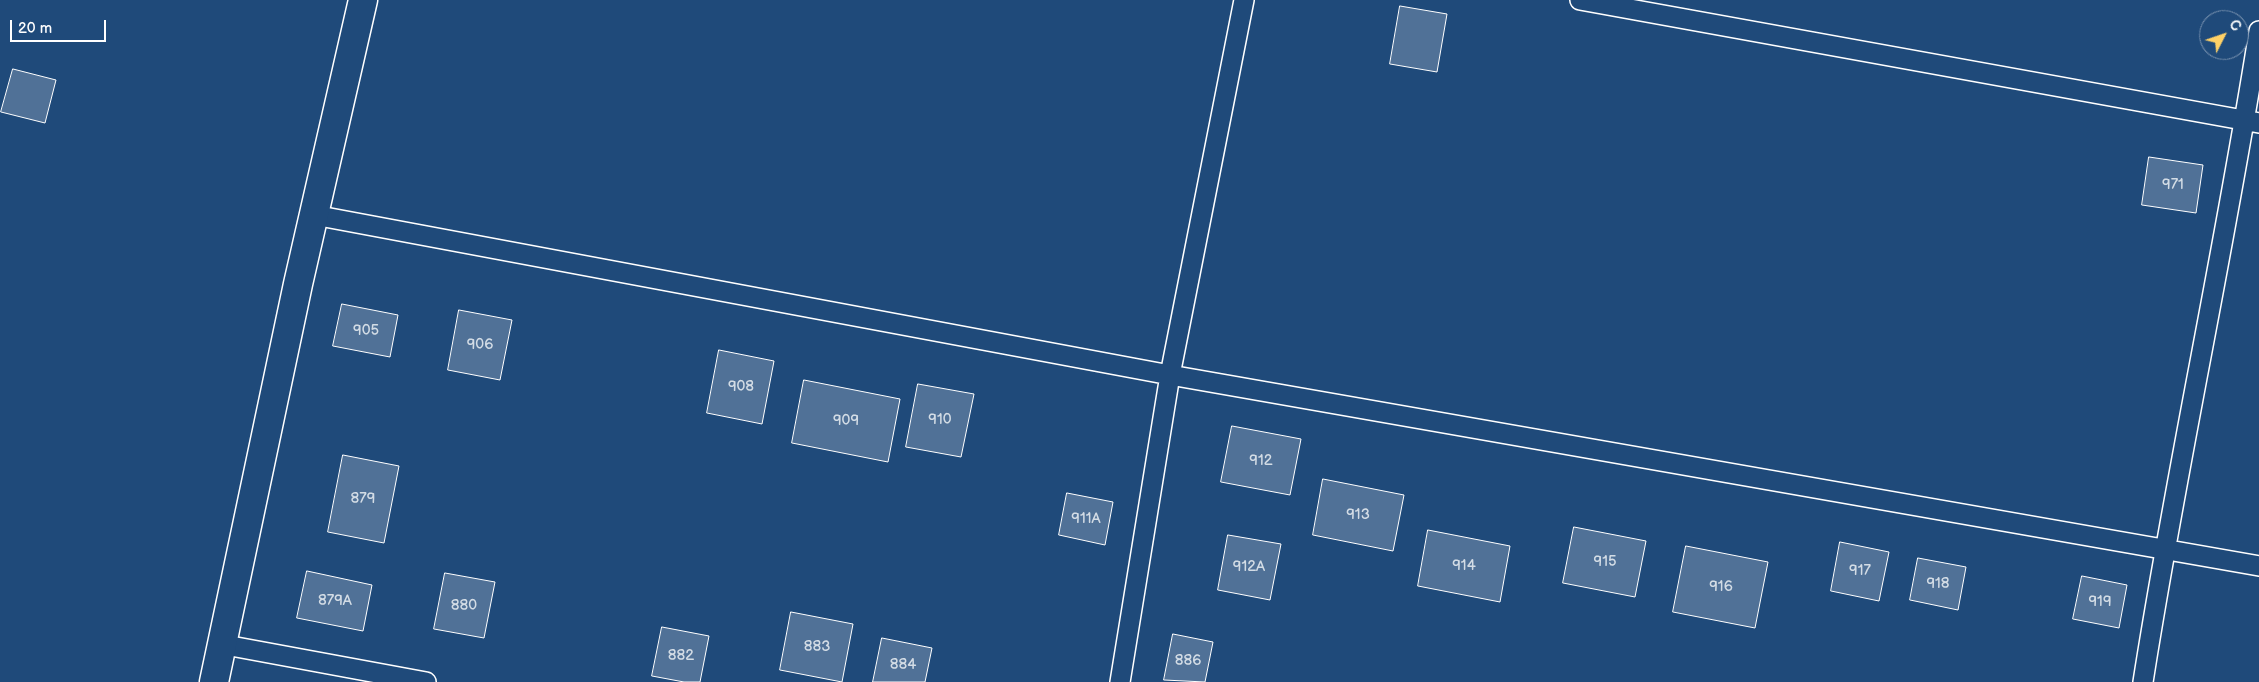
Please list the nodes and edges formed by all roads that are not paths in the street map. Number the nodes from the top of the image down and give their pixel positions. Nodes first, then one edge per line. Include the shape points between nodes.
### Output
1 (363, 0) edge
2 (1244, 0) edge
3 (1580, 0) edge
4 (2259, 31) edge
5 (2252, 122) edge
6 (314, 215) junction
7 (1170, 376) junction
8 (2164, 549) junction
9 (2259, 566) edge
10 (220, 644) junction
11 (214, 682) edge
12 (426, 682) edge
13 (1120, 682) edge
14 (2143, 682) edge

1 - 6 street
2 - 7 lane
3 - 5 lane
4 - 5 lane
5 - 8 lane
6 - 7 lane
6 - 10 street
7 - 8 lane
7 - 13 lane
8 - 9 lane
8 - 14 lane
10 - 11 street
10 - 12 lane

